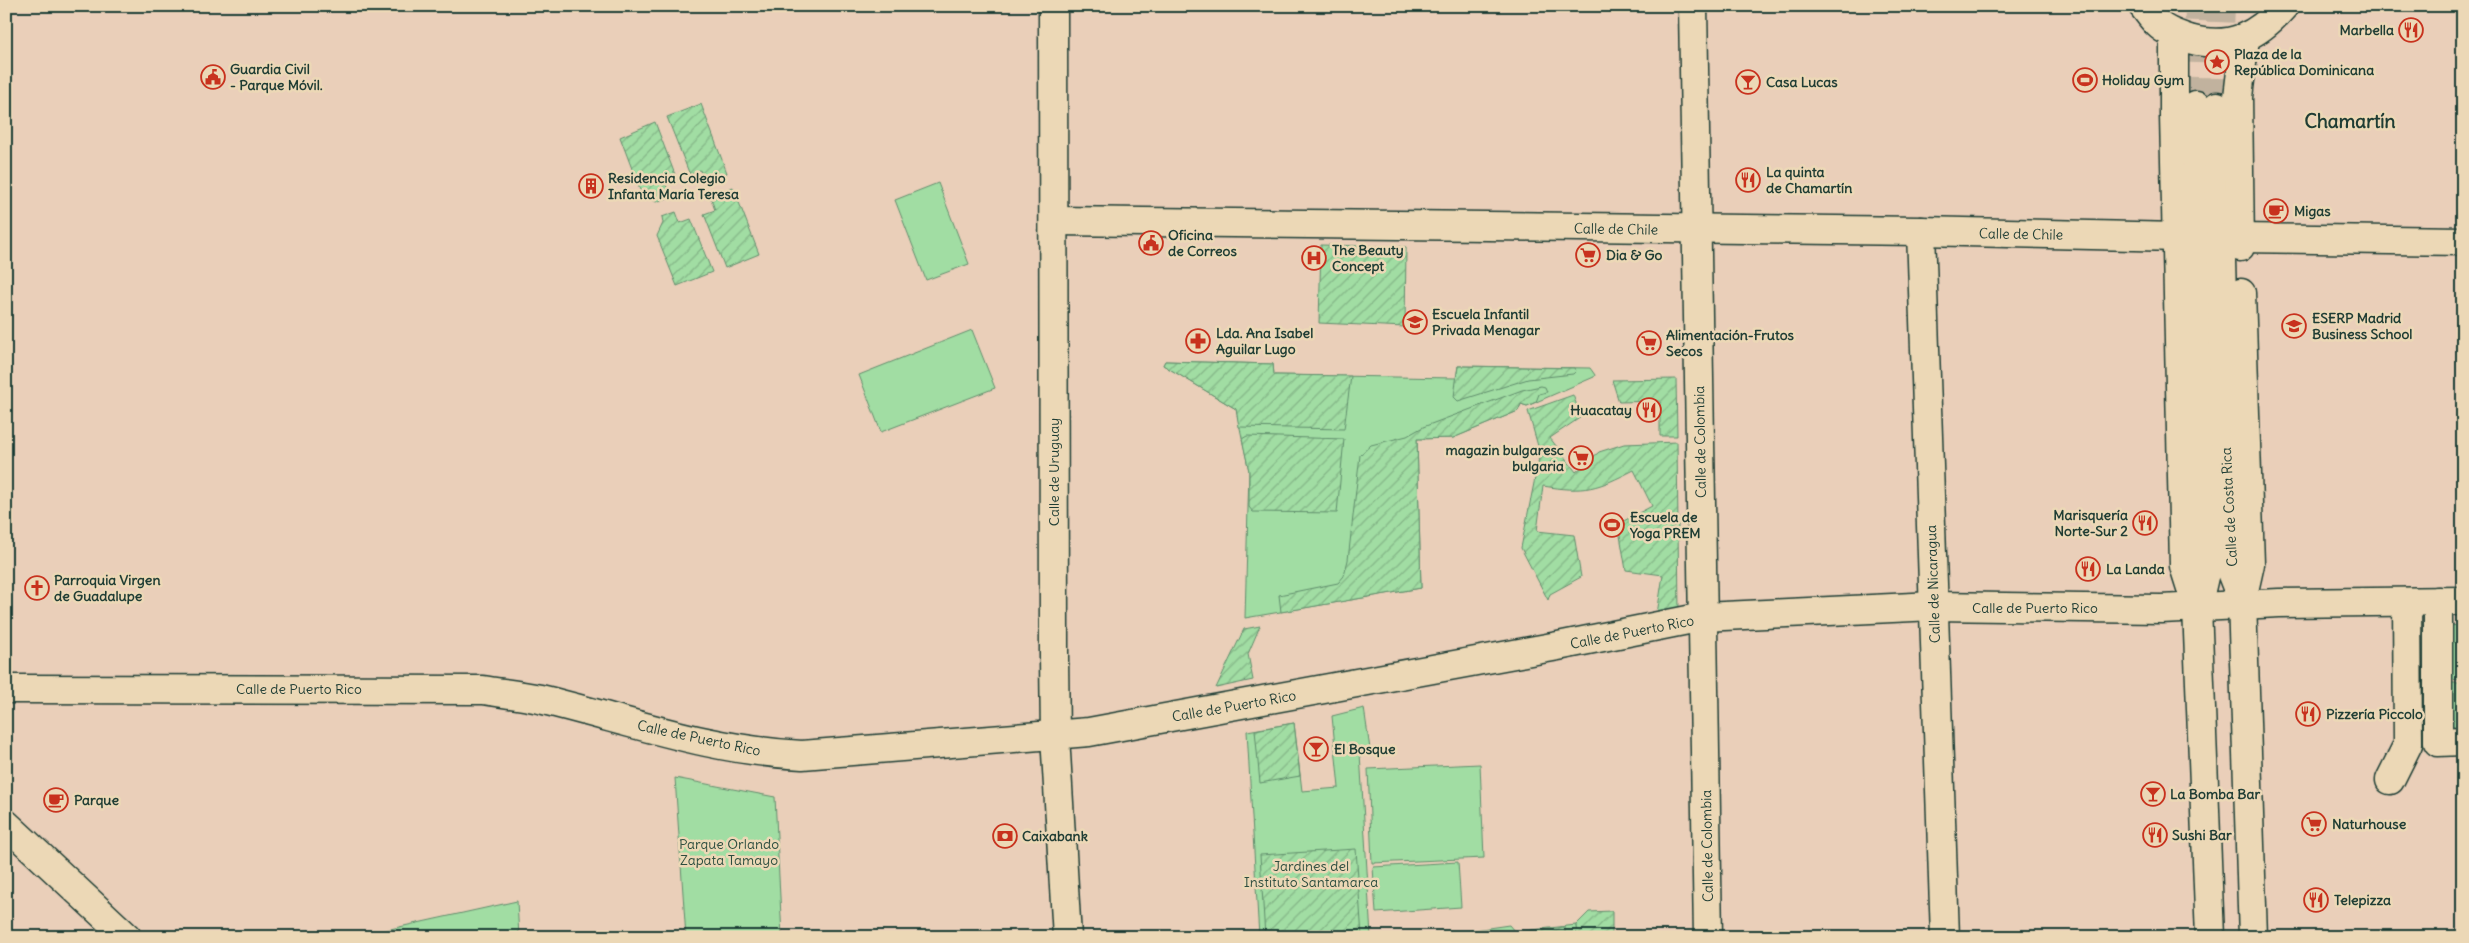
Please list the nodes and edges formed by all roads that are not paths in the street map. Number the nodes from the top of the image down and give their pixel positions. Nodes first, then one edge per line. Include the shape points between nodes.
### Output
1 (1053, 6) edge
2 (1693, 6) edge
3 (2143, 6) edge
4 (2284, 6) edge
5 (2174, 34) junction
6 (2246, 38) junction
7 (1054, 221) junction
8 (1697, 230) junction
9 (1921, 231) junction
10 (2178, 237) junction
11 (2240, 238) junction
12 (2463, 241) edge
13 (2450, 601) edge
14 (2242, 602) junction
15 (2407, 602) junction
16 (1934, 606) junction
17 (2196, 607) junction
18 (1703, 617) junction
19 (6, 689) edge
20 (1055, 736) junction
21 (2463, 741) edge
22 (2390, 780) dead end
23 (6, 824) edge
24 (127, 937) edge
25 (1067, 937) edge
26 (1708, 937) edge
27 (1945, 937) edge
28 (2210, 937) edge
29 (2253, 937) edge

1 - 7 street, Calle de Uruguay
2 - 8 street, Calle de Colombia
3 - 5 street via 2159,25
4 - 6 street via 2268,24
5 - 6 street via 2204,43
5 - 10 street
6 - 11 street via 2238,97
7 - 8 street, Calle de Chile
7 - 20 street, Calle de Uruguay
8 - 9 street, Calle de Chile
8 - 18 street, Calle de Colombia
9 - 10 street, Calle de Chile
9 - 16 street, Calle de Nicaragua
10 - 17 street via 2184,566
11 - 12 street
11 - 14 street via 2250,564
13 - 15 street, Calle de Puerto Rico
13 - 21 street via 2438,742
14 - 15 street, Calle de Puerto Rico
14 - 17 street, Calle de Puerto Rico
14 - 17 street, Calle de Costa Rica via 2229,567 2207,106 2206,568
14 - 29 street, Calle de Costa Rica
15 - 22 street via 2408,744
16 - 17 street, Calle de Puerto Rico
16 - 18 street, Calle de Puerto Rico
16 - 27 street, Calle de Nicaragua
17 - 28 street, Calle de Costa Rica
18 - 20 street, Calle de Puerto Rico via 1498,658
18 - 26 street, Calle de Colombia
19 - 20 street, Calle de Puerto Rico via 483,690 538,699 678,737 770,754 802,755
20 - 25 street, Calle de Uruguay
23 - 24 street

